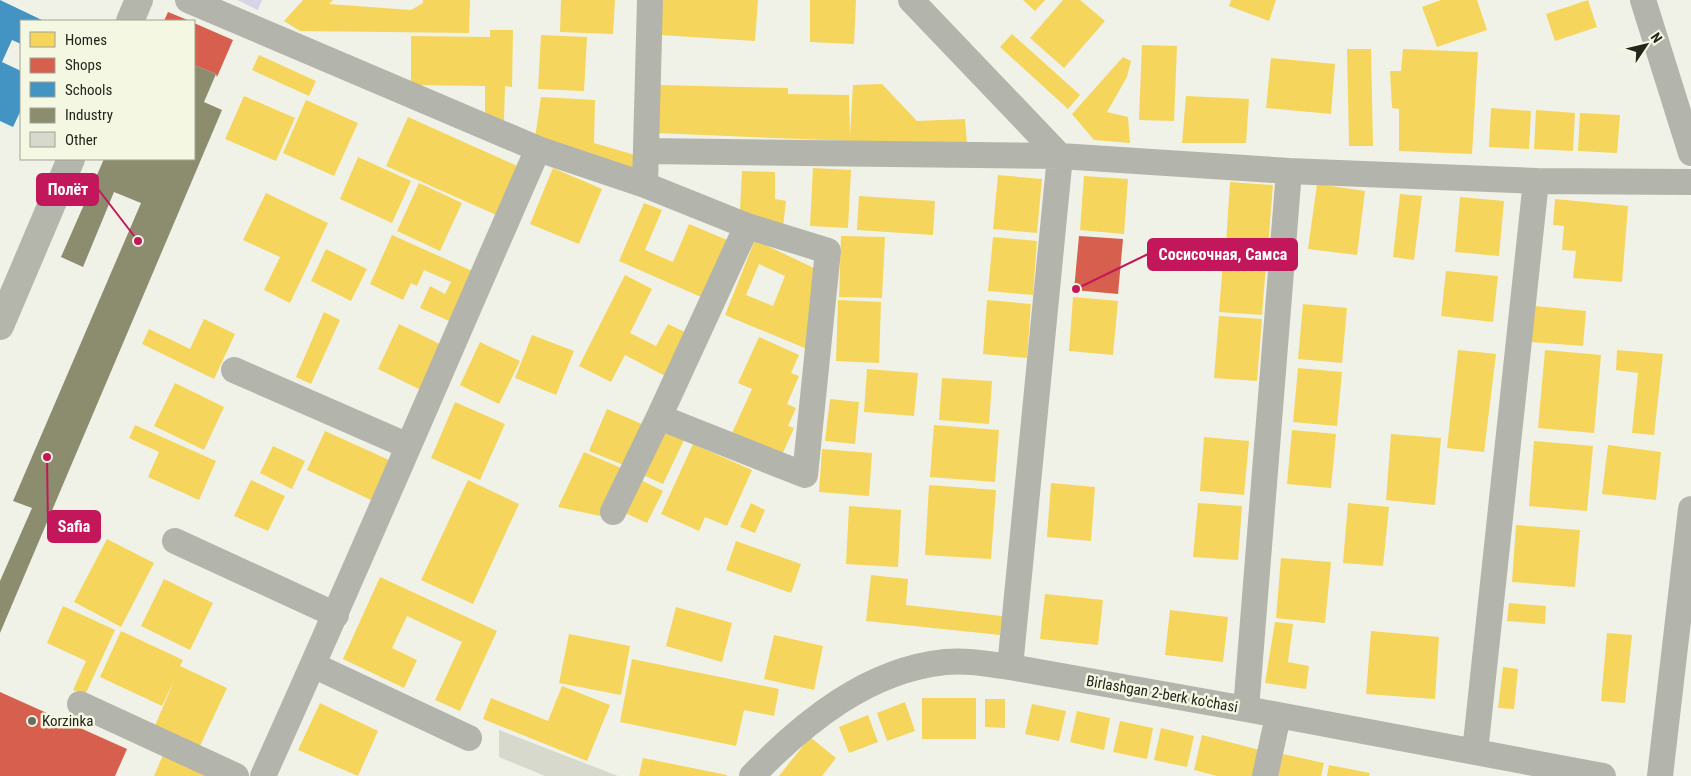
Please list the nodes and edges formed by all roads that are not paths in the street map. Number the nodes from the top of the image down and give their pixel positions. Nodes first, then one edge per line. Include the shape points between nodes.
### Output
1 (139, 0) edge
2 (188, 0) edge
3 (650, 0) edge
4 (911, 0) edge
5 (1643, 0) edge
6 (130, 20) edge
7 (538, 150) junction
8 (646, 151) junction
9 (1691, 154) edge
10 (1060, 156) junction
11 (71, 160) edge
12 (1289, 172) junction
13 (1536, 181) junction
14 (1691, 182) edge
15 (645, 185) junction
16 (747, 226) junction
17 (0, 326) edge
18 (234, 370) dead end
19 (660, 417) junction
20 (408, 446) junction
21 (1691, 508) edge
22 (613, 512) dead end
23 (175, 541) dead end
24 (336, 615) junction
25 (313, 665) junction
26 (1010, 667) junction
27 (80, 704) dead end
28 (1246, 709) junction
29 (1278, 716) junction
30 (469, 738) dead end
31 (1475, 752) junction
32 (236, 776) edge
33 (263, 776) edge
34 (752, 776) edge
35 (1265, 776) edge
36 (1603, 776) edge
37 (1660, 776) edge

1 - 6 main road
2 - 7 street
3 - 8 street
4 - 10 street
5 - 9 street
7 - 15 street
7 - 20 street
8 - 10 street
8 - 15 street
10 - 12 street
10 - 26 street
11 - 17 main road
12 - 13 street
12 - 28 street
13 - 14 street
13 - 31 street
15 - 16 street
16 - 19 street
16 - 19 street via 828,251 804,475
18 - 20 street
19 - 22 street
20 - 24 street
21 - 37 street
23 - 24 street
24 - 25 street
25 - 30 street
25 - 33 street
26 - 28 street, Birlashgan 2-berk ko'chasi
26 - 34 street, Birlashgan 2-berk ko'chasi via 946,662 895,673 851,694 804,727
27 - 32 street
28 - 29 street, Birlashgan 2-berk ko'chasi
29 - 31 street, Birlashgan 2-berk ko'chasi
29 - 35 street
31 - 36 street, Birlashgan 2-berk ko'chasi

